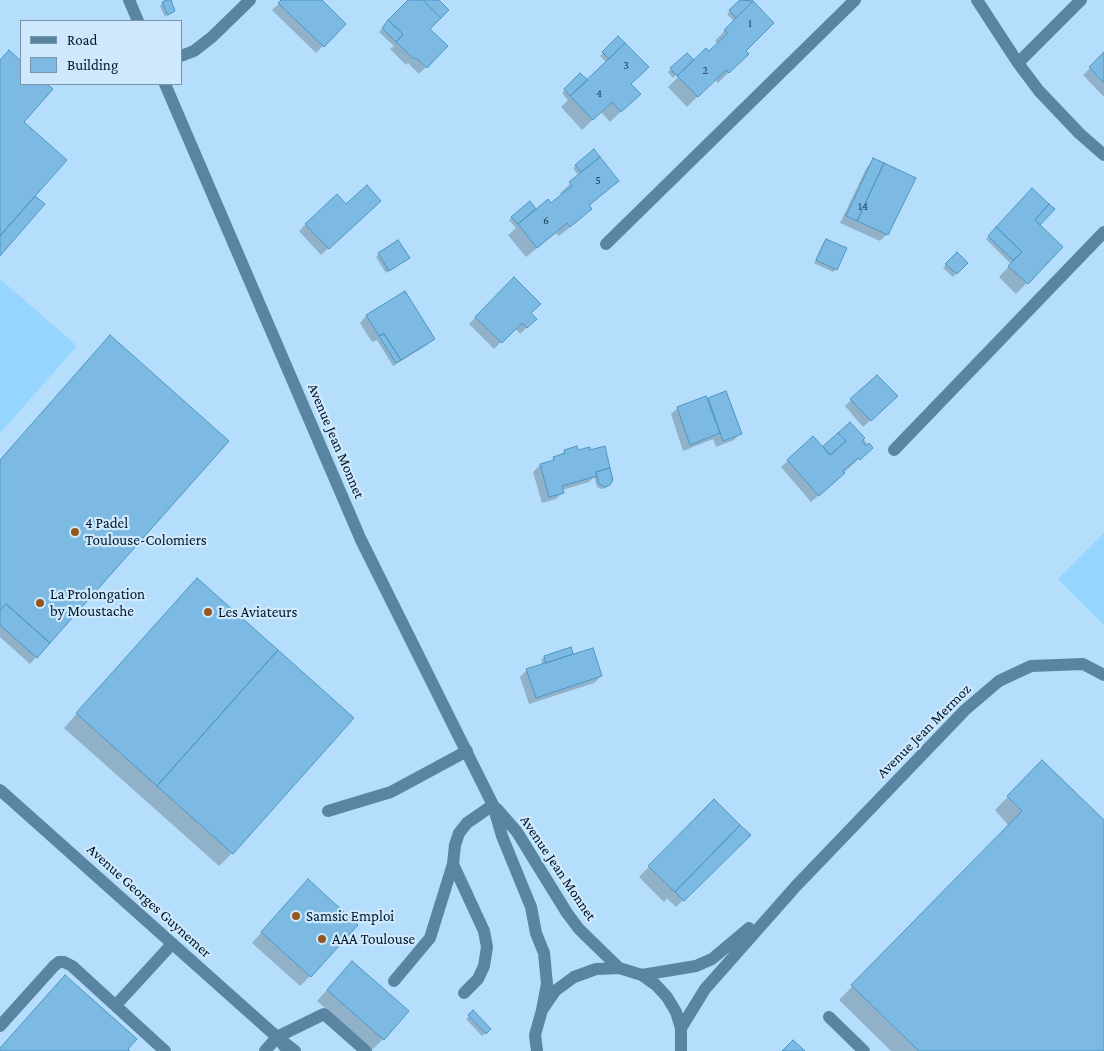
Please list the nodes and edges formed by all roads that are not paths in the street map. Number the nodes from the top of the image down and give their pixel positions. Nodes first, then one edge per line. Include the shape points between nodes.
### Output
1 (129, 0) edge
2 (250, 0) edge
3 (854, 0) edge
4 (978, 0) edge
5 (1082, 0) edge
6 (138, 20) edge
7 (182, 56) edge
8 (1018, 63) junction
9 (165, 85) edge
10 (1104, 155) edge
11 (1104, 232) edge
12 (606, 244) dead end
13 (894, 450) dead end
14 (1104, 675) edge
15 (467, 751) junction
16 (0, 790) edge
17 (493, 805) junction
18 (328, 811) dead end
19 (453, 864) junction
20 (796, 886) junction
21 (172, 944) junction
22 (619, 968) junction
23 (642, 976) junction
24 (394, 981) dead end
25 (464, 993) dead end
26 (116, 1005) junction
27 (542, 1010) junction
28 (830, 1017) dead end
29 (0, 1026) edge
30 (681, 1028) junction
31 (277, 1037) junction
32 (166, 1051) edge
33 (265, 1051) edge
34 (288, 1051) edge
35 (295, 1051) edge
36 (366, 1051) edge
37 (537, 1051) edge
38 (681, 1051) edge
39 (864, 1051) edge

1 - 6 street
2 - 7 street via 212,37
3 - 12 street
4 - 8 street
5 - 8 street
8 - 10 street via 1039,91
9 - 15 street, Avenue Jean Monnet via 362,540
11 - 13 street
14 - 20 street, Avenue Jean Mermoz via 1083,664 1031,666 998,681 965,710
15 - 17 street, Avenue Jean Monnet
15 - 18 street via 391,792
16 - 21 street, Avenue Georges Guynemer
17 - 19 street via 467,823 459,833
17 - 22 street, Avenue Jean Monnet via 516,832 579,929
17 - 27 street, Avenue Jean Monnet via 544,952 547,984
19 - 24 street via 430,938
19 - 25 street via 484,930 487,948 478,979
20 - 23 street, Avenue Jean Mermoz via 712,960
20 - 30 street, Avenue Jean Mermoz via 705,989
21 - 26 street
21 - 31 street, Avenue Georges Guynemer
22 - 23 street
22 - 27 street via 596,969 574,976 555,991
23 - 30 street via 668,997
26 - 29 street via 72,966 59,962
26 - 32 street
27 - 37 street, Avenue Jean Monnet via 535,1036
28 - 39 street
30 - 38 street
31 - 33 street
31 - 34 street, Avenue Georges Guynemer
31 - 35 street, Avenue Georges Guynemer
31 - 36 street via 324,1014

